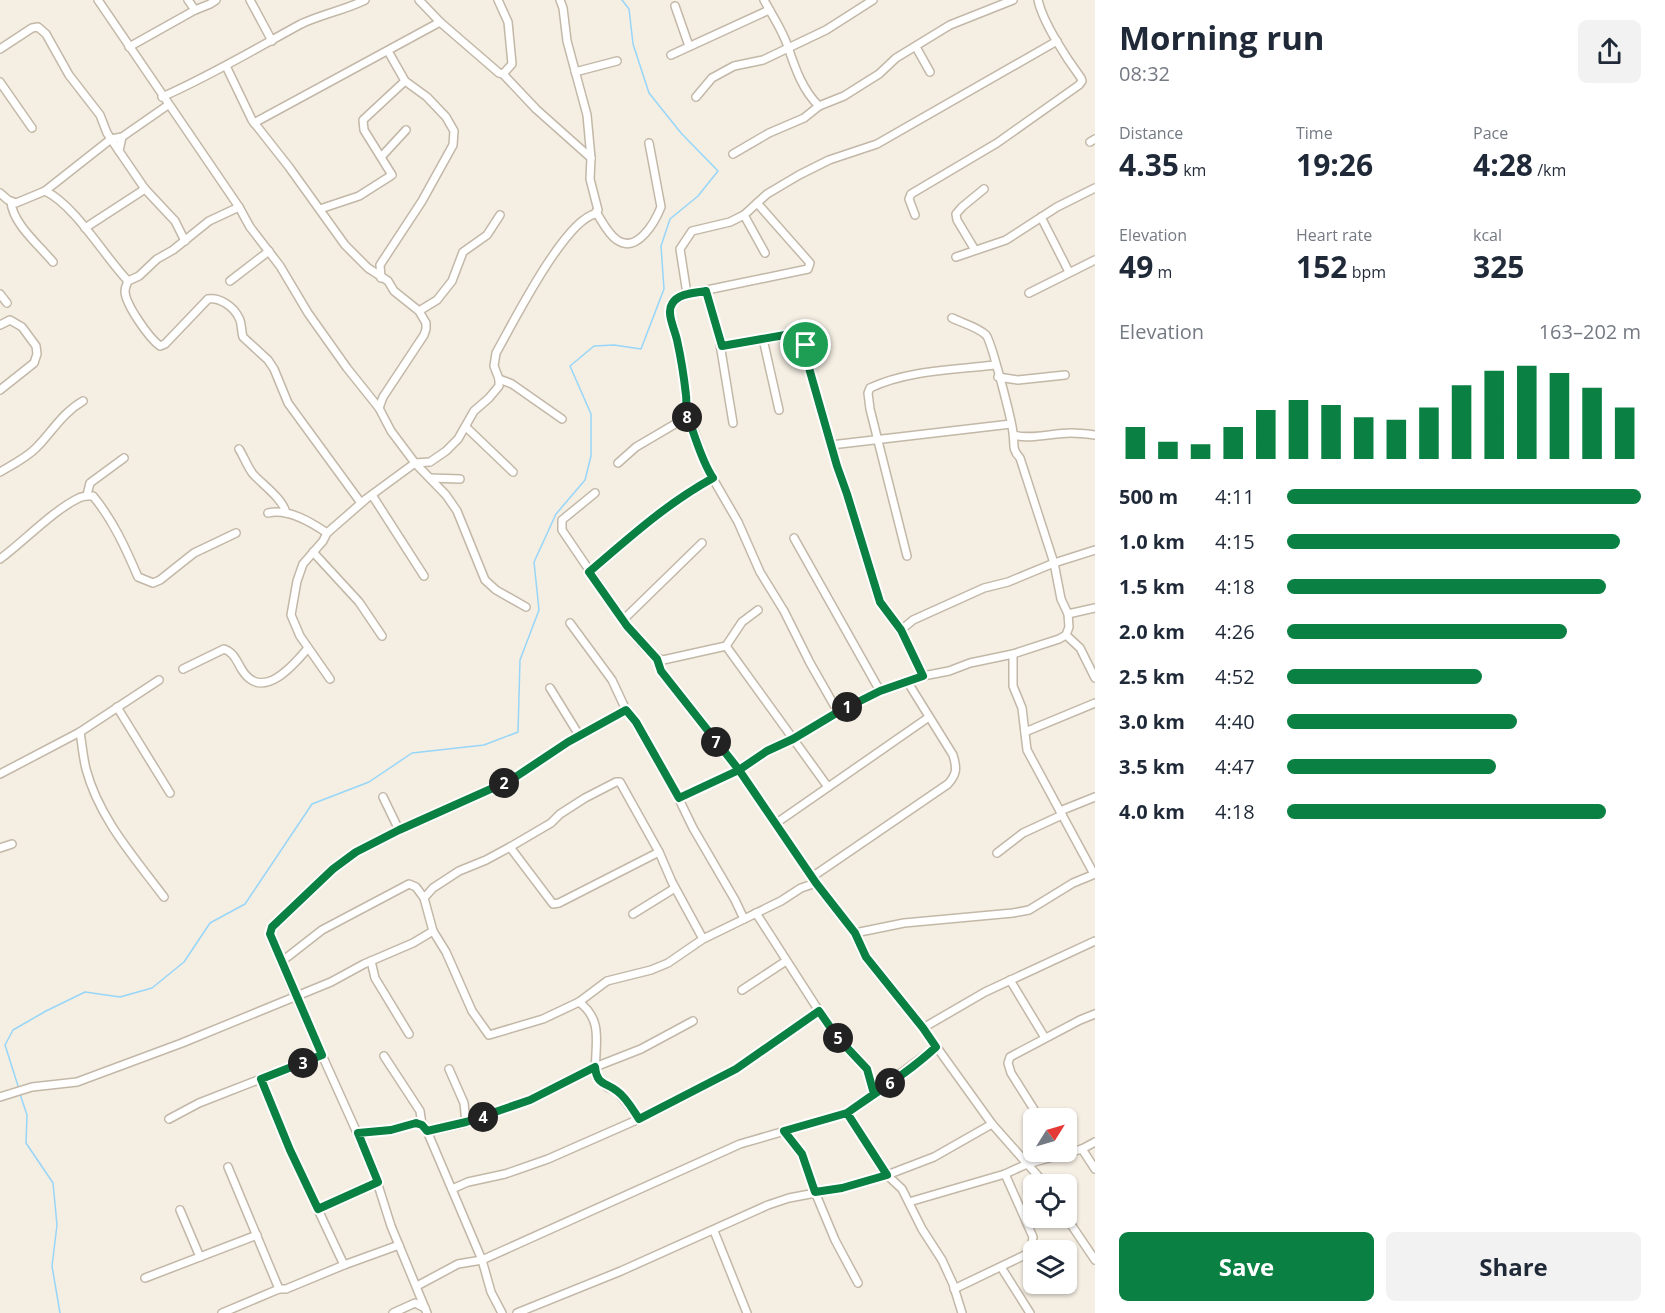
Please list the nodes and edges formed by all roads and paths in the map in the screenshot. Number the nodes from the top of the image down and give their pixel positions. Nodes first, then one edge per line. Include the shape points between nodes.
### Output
1 (98, 0) edge
2 (188, 0) edge
3 (216, 0) edge
4 (250, 0) edge
5 (365, 0) edge
6 (419, 0) edge
7 (498, 0) edge
8 (560, 0) edge
9 (764, 0) edge
10 (873, 0) edge
11 (1013, 0) edge
12 (1038, 0) edge
13 (675, 6) dead end
14 (195, 10) junction
15 (770, 10) junction
16 (440, 22) junction
17 (273, 41) junction
18 (1058, 41) junction
19 (689, 46) junction
20 (129, 47) junction
21 (788, 47) junction
22 (916, 47) junction
23 (0, 50) edge
24 (388, 51) junction
25 (671, 55) dead end
26 (617, 61) dead end
27 (226, 66) junction
28 (575, 72) junction
29 (930, 72) dead end
30 (503, 74) junction
31 (405, 81) junction
32 (0, 82) edge
33 (162, 97) junction
34 (696, 97) dead end
35 (168, 105) junction
36 (819, 106) junction
37 (254, 123) junction
38 (32, 128) dead end
39 (406, 130) dead end
40 (122, 137) junction
41 (111, 139) junction
42 (649, 143) dead end
43 (119, 151) junction
44 (733, 154) dead end
45 (382, 156) junction
46 (591, 158) junction
47 (1095, 188) edge
48 (145, 189) junction
49 (984, 189) dead end
50 (45, 191) junction
51 (0, 193) edge
52 (12, 202) junction
53 (757, 203) junction
54 (239, 207) junction
55 (320, 209) junction
56 (596, 213) junction
57 (500, 215) dead end
58 (915, 215) dead end
59 (744, 216) junction
60 (1041, 217) junction
61 (85, 228) junction
62 (184, 241) junction
63 (975, 250) junction
64 (269, 251) junction
65 (765, 254) dead end
66 (956, 257) dead end
67 (1095, 260) edge
68 (53, 262) dead end
69 (1069, 272) junction
70 (381, 278) junction
71 (128, 281) junction
72 (230, 281) dead end
73 (706, 291) junction
74 (1029, 293) dead end
75 (0, 294) edge
76 (687, 294) junction
77 (7, 303) dead end
78 (419, 311) junction
79 (952, 318) dead end
80 (0, 325) edge
81 (763, 339) junction
82 (720, 344) junction
83 (995, 365) junction
84 (1065, 375) dead end
85 (998, 377) junction
86 (499, 379) junction
87 (0, 390) edge
88 (82, 401) dead end
89 (379, 408) junction
90 (779, 410) dead end
91 (687, 417) junction
92 (562, 419) dead end
93 (733, 423) dead end
94 (1011, 424) junction
95 (466, 428) junction
96 (1014, 435) junction
97 (1095, 436) edge
98 (878, 440) junction
99 (831, 445) junction
100 (239, 449) dead end
101 (124, 458) dead end
102 (414, 463) junction
103 (618, 463) dead end
104 (0, 472) edge
105 (513, 472) dead end
106 (430, 478) junction
107 (713, 478) junction
108 (460, 479) dead end
109 (596, 493) dead end
110 (87, 495) junction
111 (372, 495) junction
112 (361, 503) junction
113 (268, 513) dead end
114 (286, 513) junction
115 (236, 533) dead end
116 (327, 533) junction
117 (794, 538) dead end
118 (702, 543) dead end
119 (1095, 550) edge
120 (313, 552) junction
121 (907, 556) dead end
122 (0, 559) edge
123 (1054, 563) junction
124 (589, 572) junction
125 (424, 576) dead end
126 (526, 607) dead end
127 (1095, 608) edge
128 (758, 610) dead end
129 (1068, 614) junction
130 (623, 620) junction
131 (570, 623) dead end
132 (901, 630) junction
133 (1066, 635) junction
134 (382, 636) dead end
135 (726, 646) junction
136 (308, 648) junction
137 (1014, 654) junction
138 (657, 659) junction
139 (183, 669) dead end
140 (923, 676) junction
141 (1095, 678) edge
142 (159, 680) dead end
143 (330, 680) dead end
144 (907, 681) junction
145 (550, 688) dead end
146 (880, 691) junction
147 (1095, 703) edge
148 (117, 707) junction
149 (626, 710) junction
150 (838, 712) junction
151 (929, 717) junction
152 (80, 732) junction
153 (1025, 732) junction
154 (579, 735) junction
155 (793, 739) junction
156 (739, 770) junction
157 (0, 774) edge
158 (828, 787) junction
159 (170, 793) dead end
160 (383, 797) dead end
161 (1095, 797) edge
162 (679, 798) junction
163 (1061, 813) junction
164 (775, 824) junction
165 (399, 830) junction
166 (12, 844) dead end
167 (510, 847) junction
168 (0, 848) edge
169 (659, 852) junction
170 (997, 853) dead end
171 (1095, 874) edge
172 (814, 880) junction
173 (675, 888) junction
174 (164, 897) dead end
175 (424, 898) junction
176 (756, 913) junction
177 (633, 914) dead end
178 (744, 919) junction
179 (433, 932) junction
180 (855, 933) junction
181 (703, 939) junction
182 (1095, 941) edge
183 (371, 961) junction
184 (281, 962) junction
185 (786, 962) junction
186 (1010, 980) junction
187 (742, 990) dead end
188 (294, 995) junction
189 (579, 1002) junction
190 (819, 1011) junction
191 (1095, 1014) edge
192 (693, 1021) dead end
193 (923, 1028) junction
194 (409, 1034) dead end
195 (1045, 1038) junction
196 (936, 1047) junction
197 (322, 1055) junction
198 (384, 1056) dead end
199 (595, 1067) junction
200 (449, 1069) dead end
201 (261, 1079) junction
202 (874, 1094) junction
203 (0, 1097) edge
204 (1033, 1108) edge
205 (847, 1113) junction
206 (169, 1119) dead end
207 (639, 1119) junction
208 (466, 1122) junction
209 (992, 1124) junction
210 (424, 1128) junction
211 (794, 1128) junction
212 (784, 1131) junction
213 (358, 1133) junction
214 (1095, 1142) edge
215 (795, 1144) junction
216 (1082, 1149) junction
217 (1077, 1150) edge
218 (1033, 1162) edge
219 (1027, 1164) junction
220 (228, 1167) dead end
221 (1095, 1169) edge
222 (1005, 1174) junction
223 (1036, 1174) edge
224 (887, 1175) junction
225 (378, 1182) junction
226 (452, 1189) junction
227 (815, 1192) junction
228 (909, 1202) junction
229 (318, 1209) junction
230 (180, 1210) dead end
231 (1073, 1228) edge
232 (714, 1231) junction
233 (257, 1235) junction
234 (399, 1245) junction
235 (200, 1257) junction
236 (482, 1260) junction
237 (1095, 1260) edge
238 (344, 1265) junction
239 (1001, 1267) junction
240 (145, 1278) dead end
241 (858, 1283) dead end
242 (417, 1286) junction
243 (279, 1289) junction
244 (954, 1290) junction
245 (426, 1310) edge
246 (222, 1313) edge
247 (393, 1313) edge
248 (502, 1313) edge
249 (517, 1313) edge
250 (747, 1313) edge
251 (962, 1313) edge
252 (1030, 1313) edge

1 - 20 street
2 - 14 street
3 - 14 street
4 - 17 street
5 - 17 street via 303,23
6 - 16 street
7 - 30 street via 508,22 512,64
8 - 28 street
9 - 15 street
10 - 21 street via 826,30
11 - 22 street via 950,25
12 - 18 street
13 - 19 street
14 - 20 street
15 - 19 street
15 - 21 street
16 - 24 street
16 - 30 street
17 - 27 street
18 - 53 street via 878,144 829,160
18 - 58 street via 1081,78 1079,85 997,143 911,194
19 - 25 street
20 - 33 street
21 - 34 street via 763,60 734,66 712,78
21 - 36 street via 806,89
22 - 29 street
22 - 36 street via 844,96
23 - 41 street via 38,27 100,116
24 - 31 street
24 - 37 street
26 - 28 street
27 - 33 street
27 - 37 street
28 - 46 street via 587,115
30 - 46 street
31 - 45 street via 363,120 364,130
31 - 70 street via 446,117 454,131 453,145 410,222 380,265
32 - 38 street
33 - 35 street
35 - 40 street
35 - 54 street
36 - 44 street via 804,118
37 - 55 street
39 - 45 street
40 - 41 street
40 - 43 street
41 - 43 street
41 - 50 street
42 - 56 street via 661,207 643,237 627,243 617,240
43 - 48 street
45 - 55 street via 390,178 359,196
46 - 56 street
47 - 60 street
48 - 61 street
48 - 62 street via 175,221
49 - 63 street via 956,214
50 - 52 street
50 - 61 street via 58,198
51 - 52 street
52 - 68 street via 20,223
53 - 59 street
53 - 73 street via 810,266
54 - 62 street via 208,220
54 - 64 street
55 - 70 street via 350,250
56 - 86 street via 581,221 556,252 516,318 494,359
57 - 78 street via 487,235 463,252 452,281 437,300
59 - 65 street
59 - 76 street via 692,231 687,236 680,249
60 - 63 street via 1006,240
60 - 69 street
61 - 71 street
62 - 71 street
63 - 66 street
64 - 72 street
64 - 89 street via 308,313
67 - 69 street
69 - 74 street
70 - 78 street
71 - 112 street via 128,302 152,340 160,345 208,299 220,299 232,309 241,320 243,337 268,360 288,403
73 - 76 street
73 - 82 street
75 - 77 street
76 - 91 street via 674,301 670,309
78 - 89 street via 426,323 424,335
79 - 83 street via 988,336
80 - 87 street via 10,320 17,323 38,354 33,363
81 - 82 street
81 - 90 street
81 - 99 street via 796,333 804,338
82 - 93 street
83 - 85 street
83 - 98 street via 912,375 870,388 870,409
84 - 85 street via 1018,380
85 - 94 street
86 - 92 street
86 - 95 street via 499,386 474,411
88 - 104 street via 56,423 35,449
89 - 102 street
91 - 103 street via 636,447
91 - 107 street
94 - 96 street
94 - 98 street
95 - 102 street via 430,462
95 - 105 street
96 - 97 street
96 - 123 street via 1012,445 1020,458
98 - 99 street
98 - 121 street
99 - 132 street via 880,602
100 - 114 street via 255,476 283,502
101 - 110 street via 90,483
102 - 106 street
102 - 111 street
106 - 108 street
106 - 126 street via 457,511 485,580
107 - 124 street via 652,517
107 - 150 street
109 - 124 street via 561,524
110 - 115 street via 93,496 117,532 138,577 148,582 160,580 194,553
110 - 122 street
111 - 112 street
111 - 125 street
112 - 116 street
113 - 114 street
114 - 116 street
116 - 120 street
117 - 146 street
118 - 130 street
119 - 123 street
120 - 134 street via 359,602
120 - 136 street via 300,570 291,615
123 - 129 street via 1060,599
123 - 132 street via 970,594 913,620
124 - 130 street
127 - 129 street
128 - 135 street via 742,622
129 - 133 street via 1070,627
130 - 138 street
131 - 149 street via 612,680
132 - 140 street
133 - 137 street
133 - 141 street via 1080,648
135 - 138 street
135 - 155 street
136 - 139 street via 292,668 258,684 224,649
136 - 143 street
137 - 140 street
137 - 153 street via 1013,686 1022,708
138 - 156 street via 661,671
140 - 144 street
142 - 148 street
144 - 146 street
144 - 151 street
145 - 154 street
146 - 150 street
147 - 153 street
148 - 152 street
148 - 159 street
149 - 154 street
149 - 162 street
150 - 155 street
151 - 158 street
151 - 172 street via 953,755 955,776
152 - 157 street
152 - 174 street via 85,766 103,811
153 - 163 street via 1027,750
154 - 165 street via 511,780
155 - 156 street
155 - 158 street
156 - 162 street
156 - 164 street
158 - 164 street
160 - 165 street
161 - 163 street
162 - 178 street
163 - 170 street via 1023,833
163 - 171 street
164 - 172 street
165 - 184 street via 333,869 272,927 270,934
166 - 168 street
167 - 169 street via 553,904
167 - 169 street via 585,798 621,782
167 - 175 street via 459,871
169 - 173 street
171 - 180 street via 1029,910 904,923
172 - 176 street
172 - 180 street
173 - 177 street
173 - 181 street
175 - 179 street
175 - 184 street via 409,884 322,930
176 - 178 street
176 - 185 street
178 - 181 street
179 - 183 street
179 - 189 street via 472,1011 489,1035 543,1019
180 - 193 street via 866,957
181 - 189 street via 668,963 607,981
182 - 186 street
183 - 188 street
183 - 194 street via 375,978
184 - 188 street
185 - 187 street
185 - 190 street
186 - 193 street
186 - 195 street
188 - 197 street
188 - 203 street via 77,1082
189 - 199 street via 587,1008 597,1034
190 - 202 street via 867,1069
190 - 207 street via 736,1069
191 - 195 street
192 - 199 street via 641,1049
193 - 196 street
195 - 204 street via 1015,1053 1008,1063
196 - 202 street
196 - 209 street
197 - 201 street
197 - 213 street
198 - 210 street via 420,1111
199 - 207 street via 600,1081 617,1091
199 - 208 street via 530,1100
200 - 208 street via 464,1103
201 - 206 street
201 - 229 street
202 - 205 street
205 - 211 street
205 - 224 street
207 - 226 street via 548,1159
208 - 210 street
209 - 219 street
209 - 224 street via 934,1157
210 - 213 street via 416,1123
210 - 226 street
211 - 212 street
211 - 215 street
212 - 215 street
212 - 236 street via 730,1149
213 - 225 street
214 - 216 street
215 - 227 street
216 - 217 street
216 - 221 street
218 - 219 street
219 - 222 street
219 - 223 street
220 - 233 street
222 - 228 street
222 - 239 street via 1033,1243 1025,1254
224 - 227 street
224 - 228 street
225 - 229 street
225 - 234 street
226 - 236 street
227 - 232 street via 768,1205
227 - 241 street
228 - 244 street
229 - 238 street
230 - 235 street
231 - 237 street
232 - 249 street
232 - 250 street
233 - 235 street
233 - 243 street
234 - 238 street
234 - 242 street
235 - 240 street
236 - 242 street via 458,1264
236 - 248 street
238 - 243 street
239 - 244 street
239 - 252 street
242 - 245 street
243 - 246 street
244 - 251 street
245 - 247 street via 415,1303

